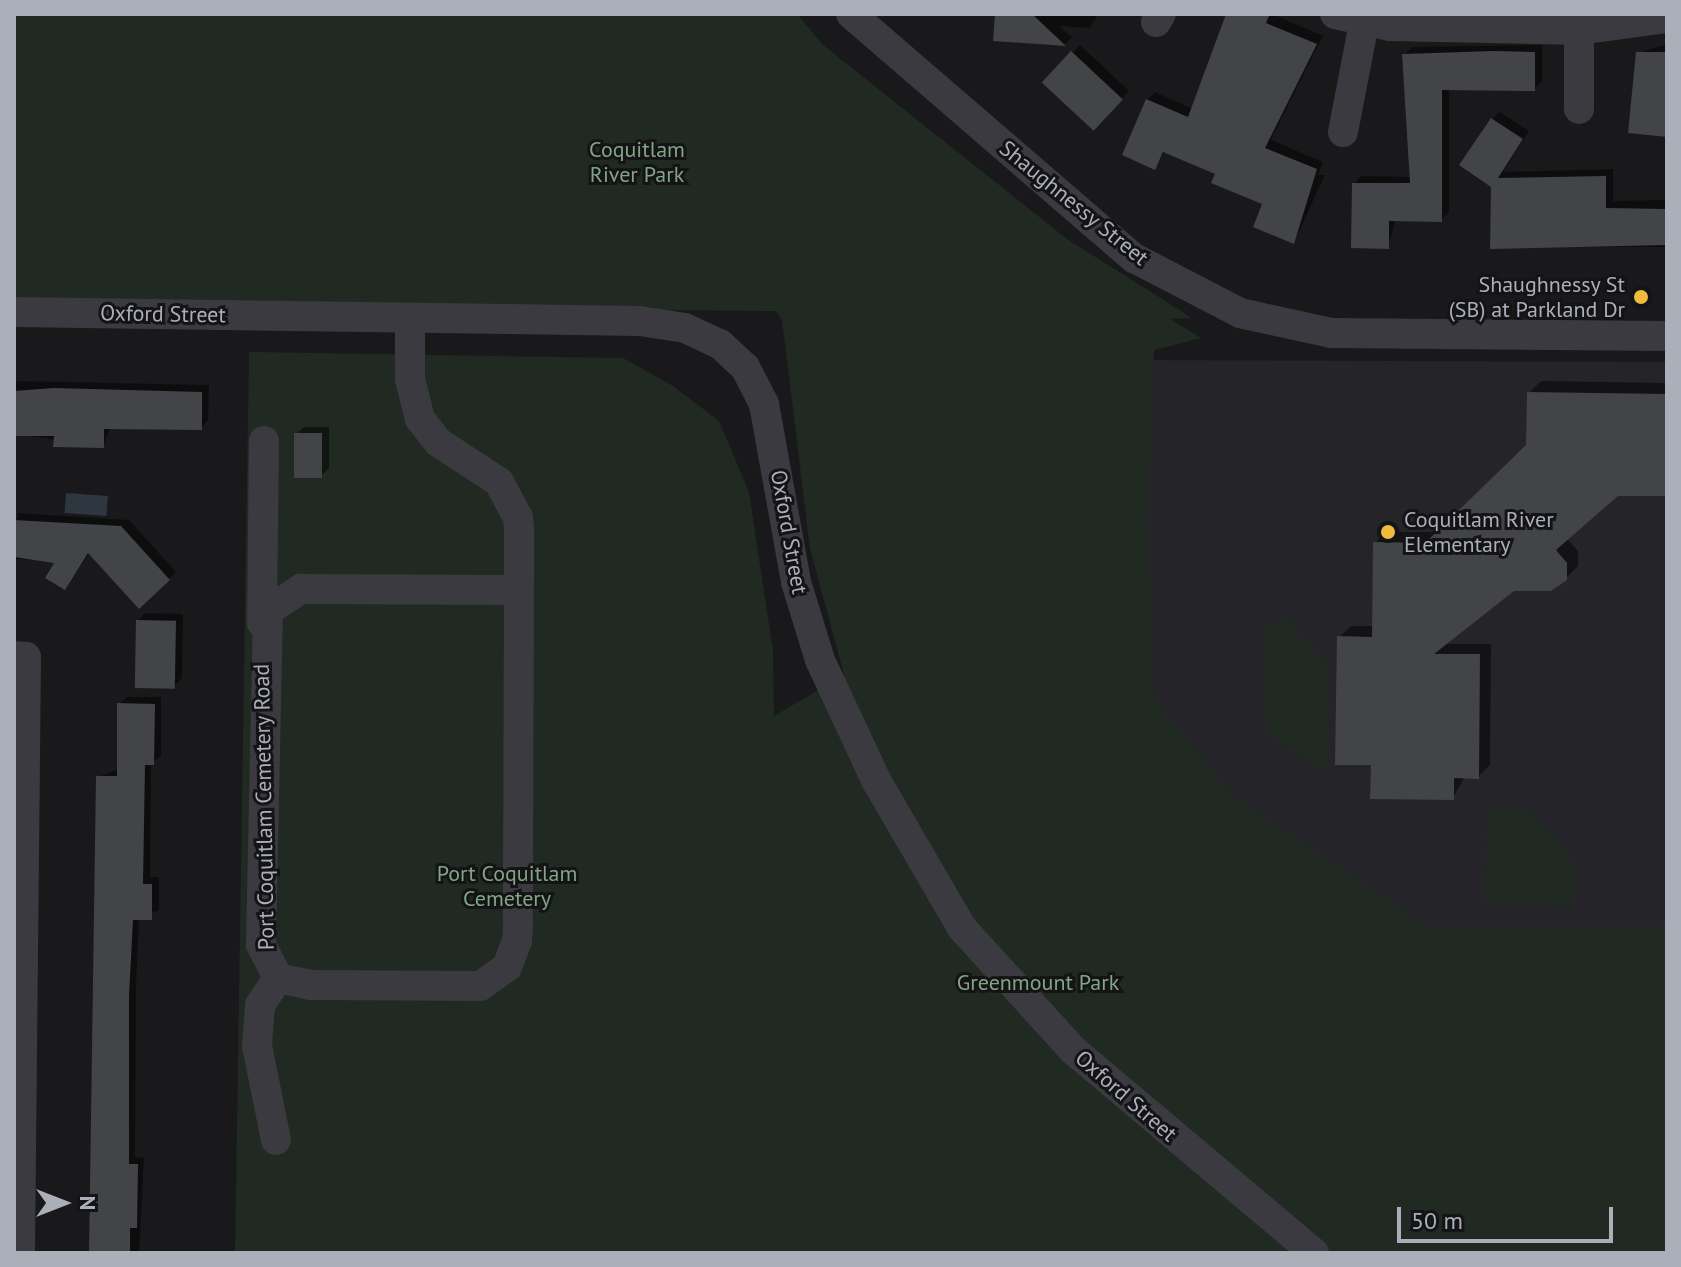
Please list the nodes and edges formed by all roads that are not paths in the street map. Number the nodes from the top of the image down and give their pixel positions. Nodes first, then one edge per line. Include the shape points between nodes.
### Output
1 (851, 14) edge
2 (1667, 18) edge
3 (1350, 19) edge
4 (1579, 30) junction
5 (1579, 109) dead end
6 (1343, 132) dead end
7 (14, 312) edge
8 (410, 318) junction
9 (1667, 336) edge
10 (264, 441) dead end
11 (519, 590) junction
12 (262, 637) junction
13 (20, 656) edge
14 (278, 978) junction
15 (276, 1140) dead end
16 (20, 1253) edge
17 (1314, 1253) edge

1 - 9 street, Shaughnessy Street via 1134,258 1240,313 1331,333
2 - 4 street
3 - 4 street
3 - 6 street
4 - 5 street
7 - 8 street, Oxford Street
8 - 11 street, Port Coquitlam Cemetery Road via 414,408 438,442 511,497
8 - 17 street, Oxford Street via 655,322 707,336 737,358 764,404 796,582 820,660 941,896 1032,1012
10 - 12 street
11 - 12 street, Port Coquitlam Cemetery Road via 301,589 274,603
11 - 14 street, Port Coquitlam Cemetery Road via 518,926 507,967 480,986 311,985
12 - 14 street, Port Coquitlam Cemetery Road via 261,944
13 - 16 street
14 - 15 street via 260,1005 257,1046

